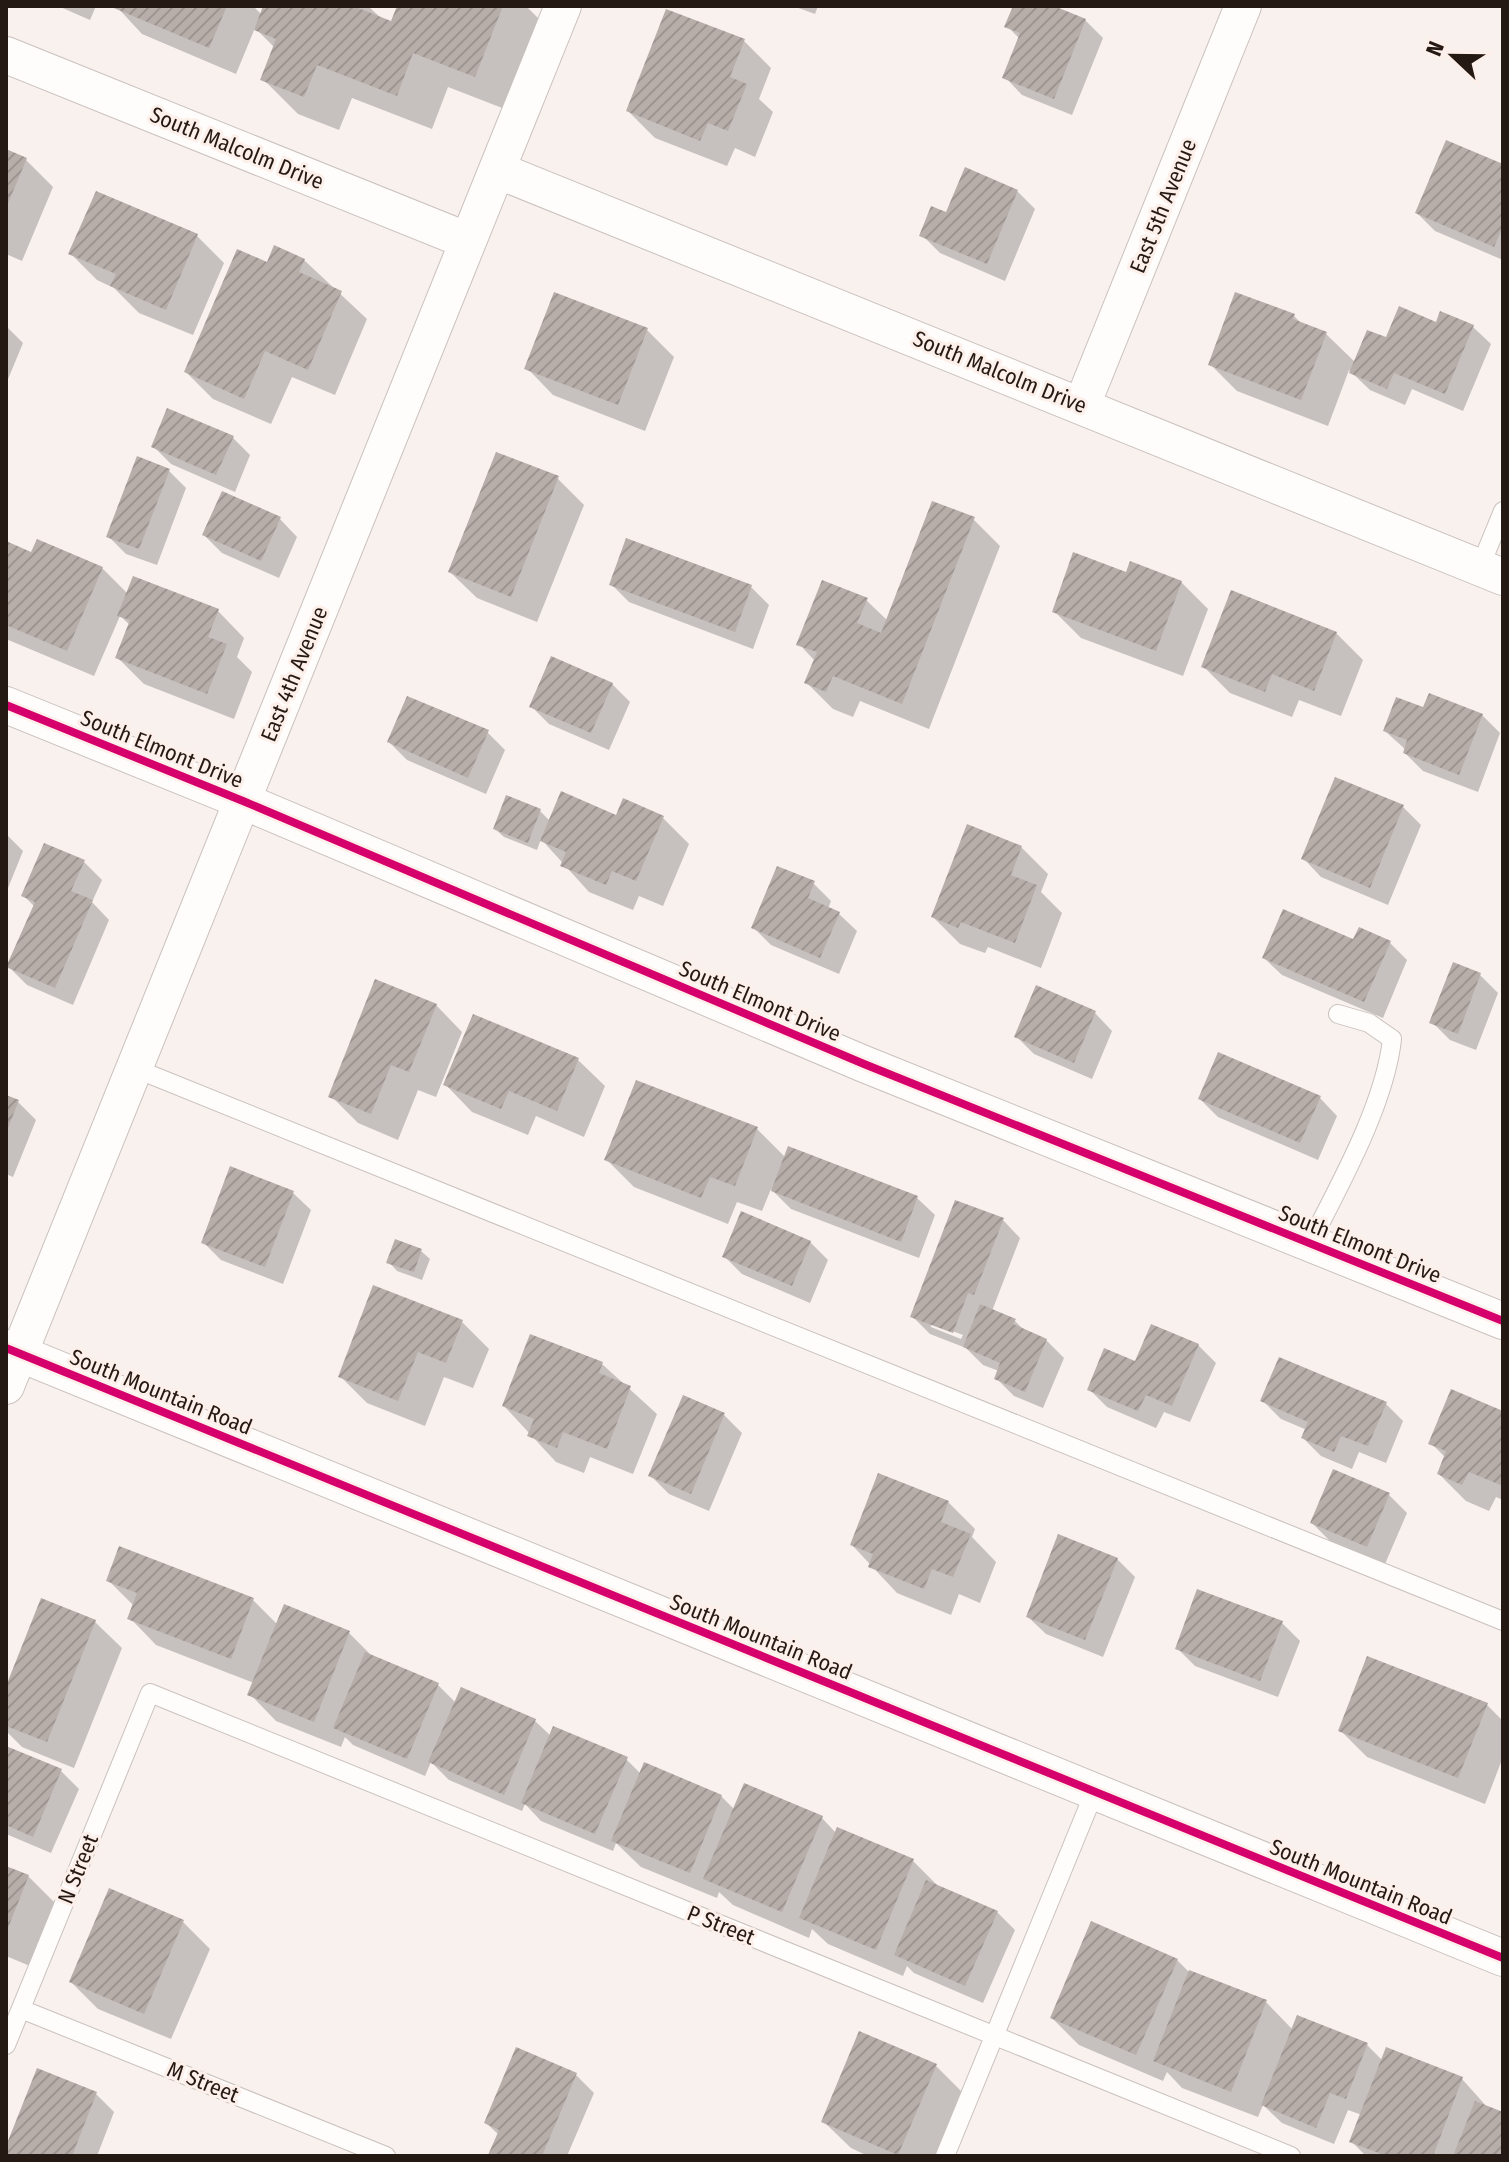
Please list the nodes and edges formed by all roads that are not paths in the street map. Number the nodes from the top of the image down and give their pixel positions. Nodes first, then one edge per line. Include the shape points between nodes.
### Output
1 (563, 6) edge
2 (1243, 6) edge
3 (6, 55) edge
4 (497, 170) junction
5 (468, 241) junction
6 (1082, 405) junction
7 (1503, 511) edge
8 (1492, 572) edge
9 (6, 705) edge
10 (243, 801) junction
11 (1338, 1014) dead end
12 (134, 1068) junction
13 (1310, 1243) junction
14 (1503, 1321) edge
15 (10, 1363) edge
16 (1503, 1621) edge
17 (150, 1693) joint
18 (1094, 1793) junction
19 (1503, 1958) edge
20 (21, 2009) junction
21 (993, 2035) junction
22 (6, 2045) edge
23 (386, 2156) edge
24 (945, 2156) edge
25 (1291, 2156) edge

1 - 4 street, East 4th Avenue
2 - 6 street, East 5th Avenue
3 - 5 street, South Malcolm Drive
4 - 5 street, East 4th Avenue
4 - 6 street, South Malcolm Drive
5 - 10 street, East 4th Avenue
6 - 8 street, South Malcolm Drive
7 - 8 lane
9 - 10 street, South Elmont Drive
10 - 12 street, East 4th Avenue
10 - 13 street, South Elmont Drive via 864,1064
11 - 13 lane via 1369,1023 1392,1039 1389,1066 1350,1164
12 - 15 street, East 4th Avenue
12 - 16 lane
13 - 14 street, South Elmont Drive
15 - 18 street, South Mountain Road
17 - 20 lane, N Street
17 - 21 lane, P Street
18 - 19 street, South Mountain Road
18 - 21 lane
20 - 22 lane, N Street
20 - 23 lane, M Street
21 - 24 lane
21 - 25 lane, P Street

